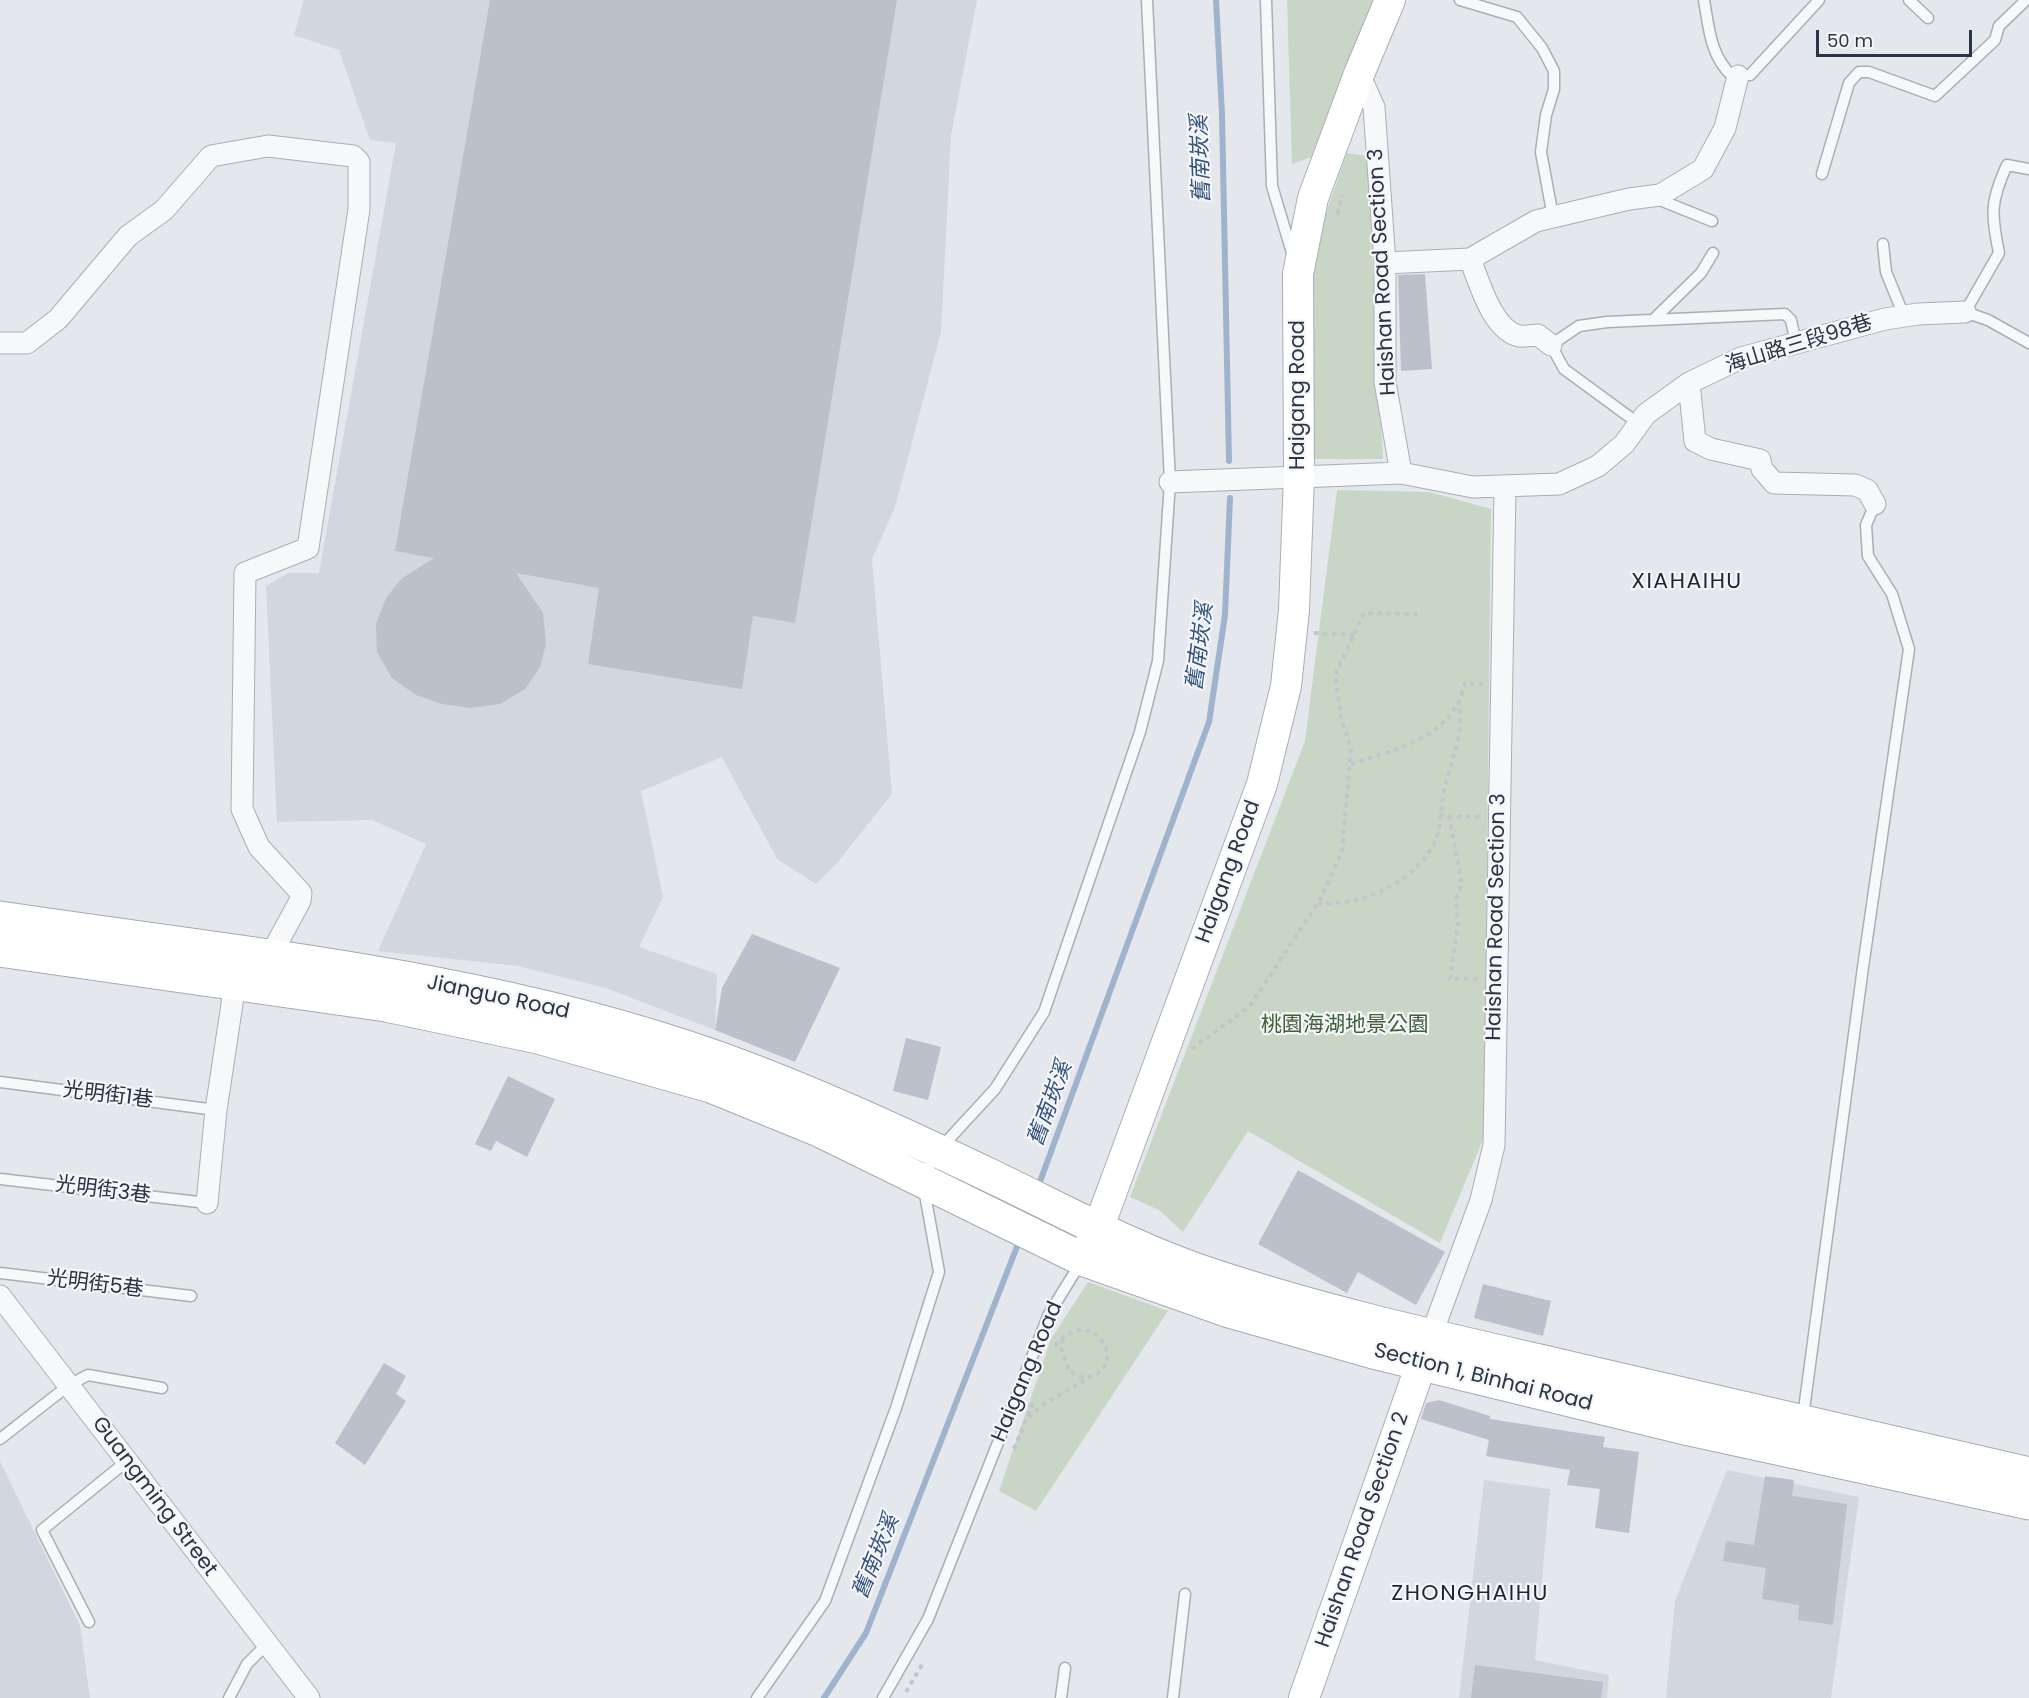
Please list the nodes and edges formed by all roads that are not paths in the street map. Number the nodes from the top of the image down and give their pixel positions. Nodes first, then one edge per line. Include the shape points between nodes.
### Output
1 (1147, 0) edge
2 (1266, 0) edge
3 (1390, 0) edge
4 (1460, 0) edge
5 (1704, 0) edge
6 (1819, 0) edge
7 (1909, 0) edge
8 (2026, 0) edge
9 (1928, 18) dead end
10 (1359, 74) junction
11 (1738, 76) junction
12 (2029, 170) edge
13 (1822, 174) dead end
14 (1649, 196) junction
15 (1553, 217) junction
16 (1712, 221) dead end
17 (1883, 244) dead end
18 (1713, 253) dead end
19 (1470, 259) junction
20 (1384, 263) junction
21 (1298, 274) junction
22 (1965, 312) junction
23 (1904, 316) junction
24 (1653, 320) junction
25 (2029, 343) edge
26 (0, 344) edge
27 (1796, 344) junction
28 (1551, 345) junction
29 (1689, 383) junction
30 (1639, 424) junction
31 (1401, 473) junction
32 (1299, 476) junction
33 (1170, 482) junction
34 (1504, 488) junction
35 (1875, 504) joint
36 (0, 918) edge
37 (0, 950) edge
38 (269, 958) junction
39 (235, 984) junction
40 (0, 1082) edge
41 (216, 1110) junction
42 (929, 1165) junction
43 (979, 1171) joint
44 (0, 1179) edge
45 (962, 1200) joint
46 (207, 1203) joint
47 (1086, 1223) junction
48 (1071, 1254) junction
49 (0, 1274) edge
50 (0, 1296) edge
51 (190, 1296) dead end
52 (1426, 1349) junction
53 (69, 1385) junction
54 (162, 1388) dead end
55 (1802, 1422) junction
56 (0, 1439) edge
57 (127, 1461) junction
58 (1925, 1465) junction
59 (2029, 1474) edge
60 (2029, 1503) edge
61 (1185, 1594) dead end
62 (89, 1622) dead end
63 (267, 1644) junction
64 (1065, 1668) dead end
65 (229, 1698) edge
66 (309, 1698) edge
67 (757, 1698) edge
68 (884, 1698) edge
69 (1061, 1698) edge
70 (1173, 1698) edge
71 (1305, 1698) edge

1 - 33 lane
2 - 21 lane via 1272,186
3 - 10 street, Haigang Road
4 - 15 lane via 1517,17 1542,48 1554,71 1554,90 1541,152
5 - 11 lane via 1713,51 1727,72
6 - 11 lane via 1750,75
7 - 9 lane
8 - 13 lane via 1999,26 1995,40 1935,96 1869,72 1859,72 1849,83
10 - 20 street, Haishan Road Section 3 via 1374,106
10 - 21 street, Haigang Road via 1313,198
11 - 14 street via 1725,128 1703,169 1660,195
12 - 22 lane via 2007,165 1995,192 1992,218 1999,253
14 - 15 street
14 - 16 lane
15 - 19 street via 1536,221
17 - 23 lane via 1886,272
18 - 24 lane via 1701,273
19 - 20 street
19 - 28 street via 1491,309 1503,326 1518,336 1538,335
20 - 31 street, Haishan Road Section 3 via 1385,382
21 - 32 street, Haigang Road
22 - 23 street, 海山路三段98巷
22 - 25 lane
23 - 27 street, 海山路三段98巷
24 - 27 lane via 1785,314 1791,320
24 - 28 lane via 1579,326
26 - 38 street via 27,343 58,319 128,236 164,210 211,156 268,146 353,156 359,162 359,210 308,548 245,573 242,809 259,847 301,893
27 - 29 street, 海山路三段98巷 via 1741,358
28 - 30 lane via 1564,369
29 - 30 street, 海山路三段98巷 via 1646,414
29 - 35 street via 1695,441 1711,449 1760,460 1774,483 1855,485 1867,490
30 - 34 street, 海山路三段98巷 via 1624,444 1598,466 1559,484
31 - 32 street, 海山路三段98巷
31 - 34 street, 海山路三段98巷 via 1473,487
32 - 33 street, 海山路三段98巷
32 - 47 street, Haigang Road via 1294,610 1286,686 1262,784
33 - 42 lane via 1158,661 1140,732 1044,1012 995,1089
34 - 52 street, Haishan Road Section 3 via 1494,1145 1481,1200
35 - 55 lane via 1866,525 1868,556 1892,594 1909,649
36 - 38 main road, Jianguo Road
37 - 39 main road, Jianguo Road
38 - 42 main road, Jianguo Road via 466,990 625,1028 771,1079
39 - 41 street
39 - 42 main road, Jianguo Road via 386,1005 538,1037 711,1086 819,1130
40 - 41 lane, 光明街1巷
41 - 46 street
42 - 43 main road, Jianguo Road
42 - 45 main road, Jianguo Road
42 - 67 lane via 939,1272 918,1340 825,1601
43 - 47 main road, Section 1, Binhai Road
44 - 46 lane, 光明街3巷
45 - 48 main road, Section 1, Binhai Road
47 - 48 street, Haigang Road
47 - 52 main road, Section 1, Binhai Road via 1207,1274
48 - 52 main road, Section 1, Binhai Road via 1229,1311 1373,1352
48 - 68 lane, Haigang Road via 928,1619
49 - 51 lane, 光明街5巷
50 - 53 street, Guangming Street
52 - 55 main road, Section 1, Binhai Road
52 - 58 main road, Section 1, Binhai Road via 1689,1429
52 - 71 street, Haishan Road Section 2
53 - 54 lane via 88,1375
53 - 56 lane
53 - 57 street, Guangming Street
55 - 58 main road, Section 1, Binhai Road
57 - 62 lane via 42,1530
57 - 63 street, Guangming Street
58 - 59 main road, Section 1, Binhai Road
58 - 60 main road, Section 1, Binhai Road
61 - 70 lane
63 - 65 lane via 248,1664
63 - 66 street, Guangming Street
64 - 69 lane

